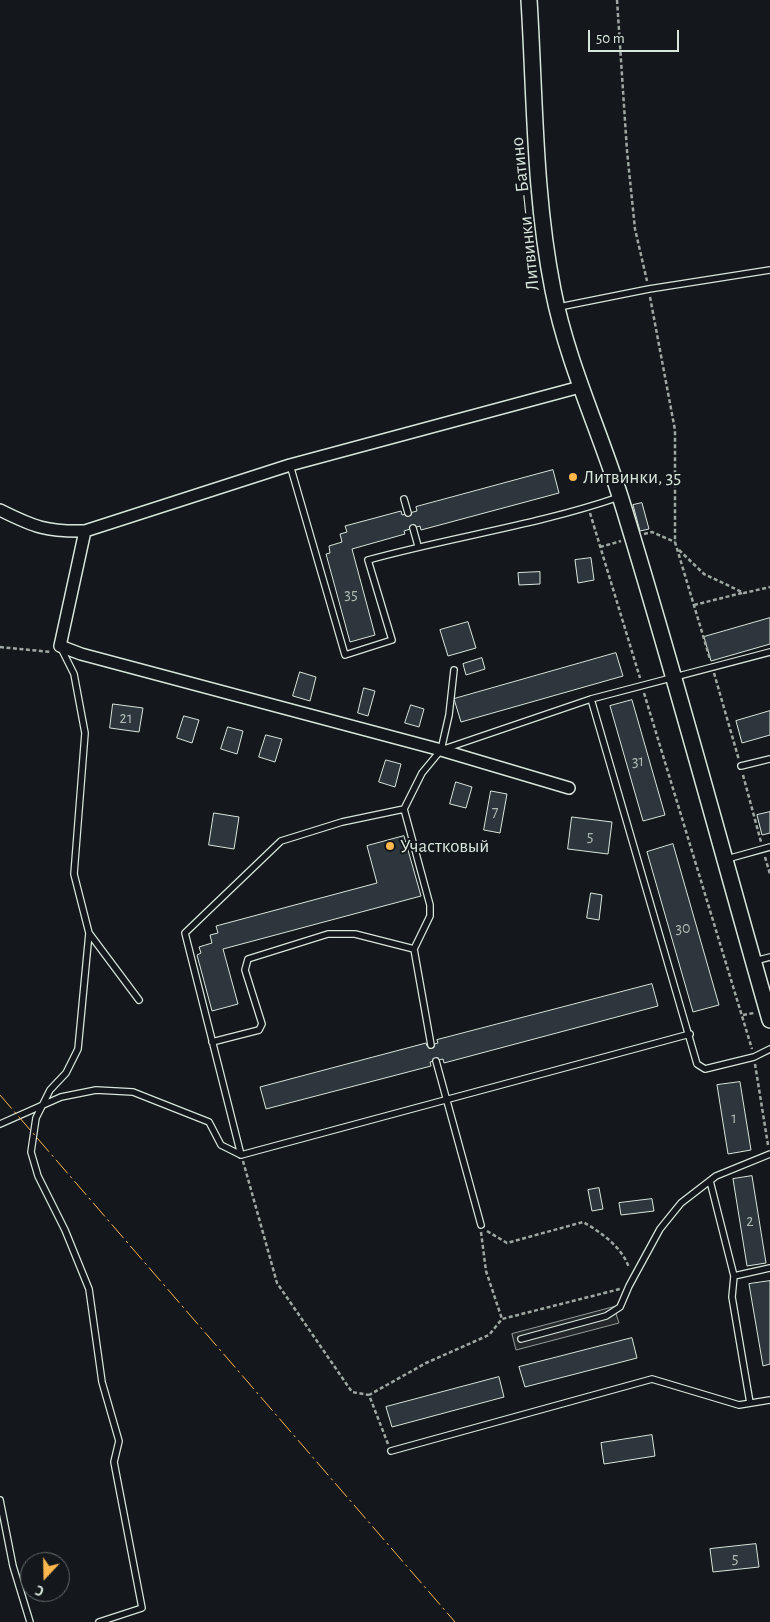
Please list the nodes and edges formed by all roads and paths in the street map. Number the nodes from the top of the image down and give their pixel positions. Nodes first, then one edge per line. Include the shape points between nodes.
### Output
1 (529, 0) edge
2 (617, 0) edge
3 (770, 270) edge
4 (649, 289) junction
5 (557, 308) junction
6 (580, 387) junction
7 (290, 465) junction
8 (620, 496) junction
9 (404, 499) dead end
10 (589, 508) junction
11 (0, 510) edge
12 (408, 513) dead end
13 (413, 528) dead end
14 (85, 531) junction
15 (639, 536) dead end
16 (622, 541) dead end
17 (675, 542) junction
18 (418, 546) junction
19 (600, 547) junction
20 (677, 549) junction
21 (770, 587) edge
22 (744, 593) junction
23 (694, 606) junction
24 (60, 646) junction
25 (0, 647) edge
26 (770, 652) edge
27 (713, 668) junction
28 (454, 670) dead end
29 (676, 678) junction
30 (642, 685) junction
31 (591, 699) junction
32 (441, 750) junction
33 (770, 759) edge
34 (741, 766) junction
35 (569, 788) dead end
36 (404, 809) junction
37 (770, 847) edge
38 (763, 848) junction
39 (725, 860) junction
40 (770, 874) edge
41 (89, 933) junction
42 (414, 949) junction
43 (770, 957) edge
44 (754, 961) junction
45 (139, 1000) dead end
46 (743, 1016) junction
47 (765, 1016) edge
48 (690, 1034) junction
49 (212, 1042) junction
50 (432, 1045) dead end
51 (770, 1049) edge
52 (754, 1057) junction
53 (436, 1061) dead end
54 (446, 1099) junction
55 (44, 1106) junction
56 (0, 1124) edge
57 (241, 1154) junction
58 (770, 1154) edge
59 (710, 1181) junction
60 (481, 1225) junction
61 (770, 1268) edge
62 (734, 1276) junction
63 (631, 1284) junction
64 (502, 1319) junction
65 (521, 1339) dead end
66 (369, 1395) junction
67 (770, 1400) edge
68 (750, 1403) junction
69 (391, 1451) joint
70 (0, 1500) edge
71 (30, 1622) edge
72 (99, 1622) edge

1 - 5 street, Литвинки — Батино via 541,213
2 - 4 path via 635,229
3 - 4 lane
4 - 5 lane
4 - 17 path via 675,430
5 - 6 street, Литвинки — Батино
6 - 7 street
6 - 8 street, Литвинки — Батино
7 - 14 street
7 - 18 lane via 345,656 392,640 368,560
8 - 10 lane
8 - 29 street, Литвинки — Батино
9 - 12 lane
10 - 18 lane
10 - 19 path
11 - 14 street via 30,525 57,532
13 - 18 lane
14 - 24 street
15 - 17 path via 652,532
16 - 19 path
17 - 20 path
19 - 30 path
20 - 22 path via 704,574
20 - 23 path
21 - 22 path
22 - 23 path
23 - 27 path
24 - 25 path via 49,654
24 - 32 street
24 - 41 lane via 74,674 86,733 74,874
26 - 27 lane
27 - 29 lane
27 - 34 path
28 - 32 lane
29 - 30 lane
29 - 39 street, Литвинки — Батино
30 - 31 lane
30 - 46 path
31 - 32 lane
31 - 48 lane
32 - 35 street
32 - 36 lane via 422,773
33 - 34 lane
34 - 38 path
36 - 42 lane via 430,905 430,916
36 - 49 lane via 342,822 281,841 188,930 186,938
37 - 38 lane
38 - 39 lane
38 - 40 path
39 - 44 street, Литвинки — Батино
41 - 45 lane
41 - 55 lane via 78,1049 66,1073 50,1090
42 - 49 lane via 356,934 328,934 248,959 245,970 262,1024 259,1030
42 - 50 lane
43 - 44 lane
44 - 47 street, Литвинки — Батино
46 - 47 path
46 - 52 path
48 - 52 lane via 700,1068
48 - 54 lane
49 - 57 lane
51 - 52 lane
52 - 58 path
53 - 54 lane
54 - 57 lane
54 - 60 lane
55 - 56 lane
55 - 57 lane via 61,1097 96,1090 133,1092 209,1122 221,1145
55 - 72 lane via 36,1118 31,1152 38,1176 89,1289 102,1382 119,1441 114,1462 142,1608
57 - 66 path via 277,1283 352,1392
58 - 59 lane
59 - 62 lane
59 - 63 lane via 681,1203 660,1229
60 - 63 path via 491,1235 507,1243 584,1222 626,1258
60 - 64 path via 486,1272
61 - 62 lane
62 - 68 lane via 732,1297
63 - 64 path
63 - 65 lane via 620,1307 606,1316
64 - 66 path via 489,1335 426,1363
66 - 69 path
67 - 68 lane
68 - 69 lane via 739,1405 652,1379
70 - 71 lane via 13,1566

